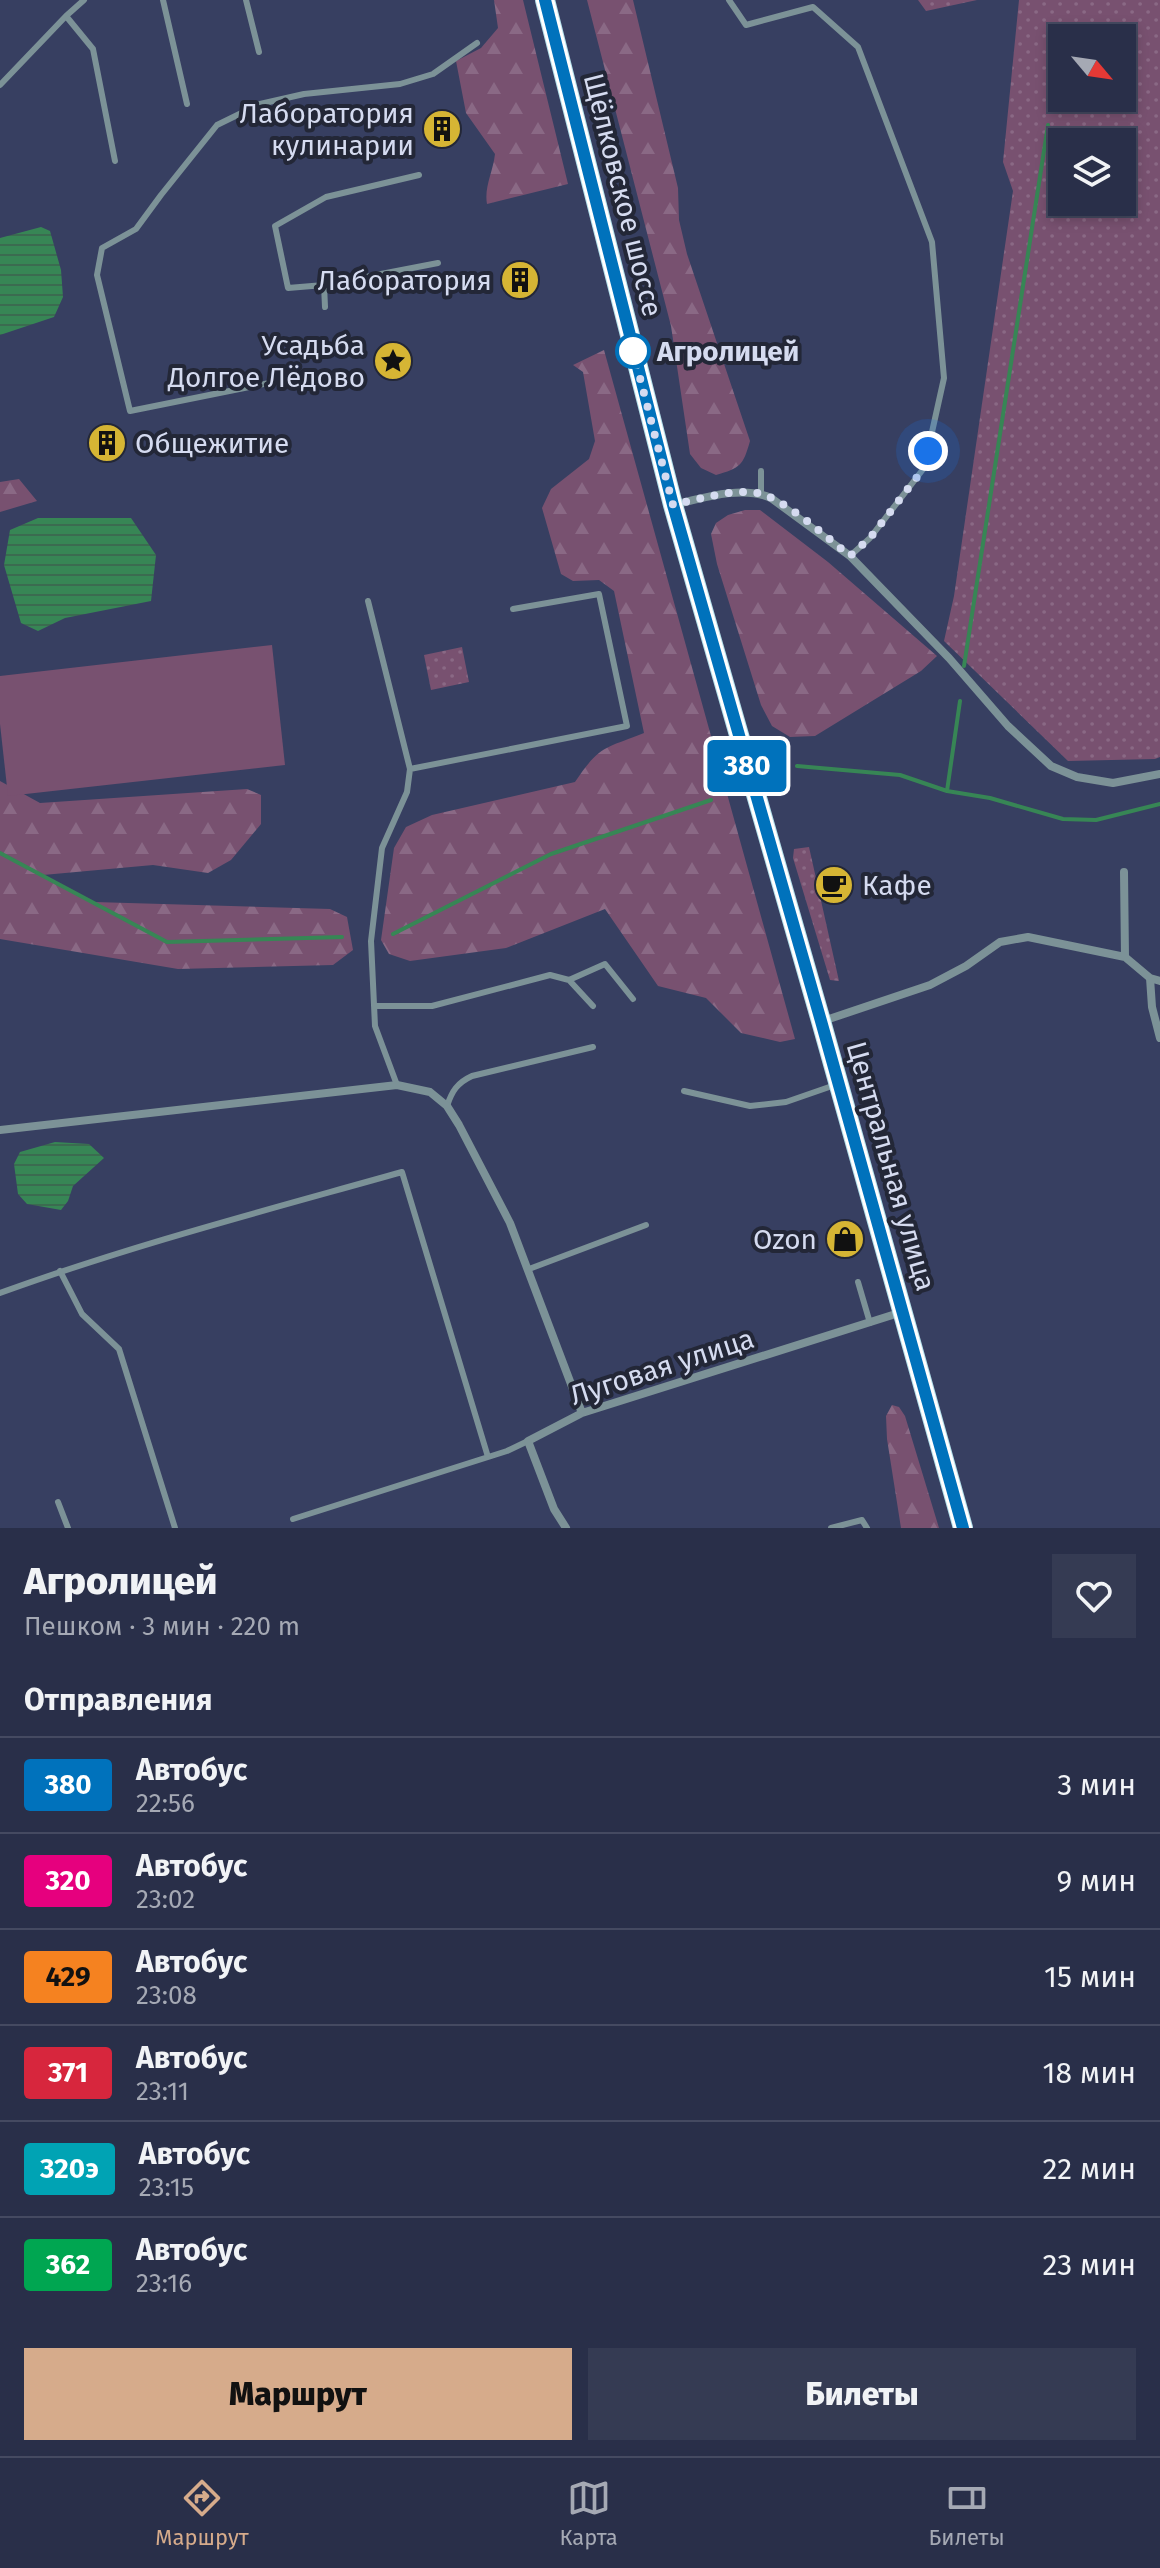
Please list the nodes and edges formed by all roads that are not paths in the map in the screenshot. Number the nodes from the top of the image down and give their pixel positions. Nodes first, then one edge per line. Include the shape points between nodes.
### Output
1 (84, 0) edge
2 (163, 0) edge
3 (246, 0) edge
4 (545, 0) edge
5 (729, 0) edge
6 (66, 16) junction
7 (477, 43) dead end
8 (259, 52) dead end
9 (0, 85) edge
10 (187, 104) dead end
11 (115, 161) dead end
12 (419, 175) dead end
13 (438, 263) dead end
14 (324, 285) junction
15 (325, 307) dead end
16 (279, 381) dead end
17 (761, 471) dead end
18 (761, 494) junction
19 (673, 505) junction
20 (850, 556) junction
21 (368, 601) dead end
22 (513, 609) dead end
23 (410, 769) junction
24 (1160, 774) edge
25 (762, 820) joint
26 (1124, 872) dead end
27 (1125, 957) junction
28 (1150, 978) junction
29 (569, 980) junction
30 (1160, 981) edge
31 (633, 999) dead end
32 (374, 1006) junction
33 (593, 1006) dead end
34 (821, 1021) junction
35 (1160, 1038) edge
36 (593, 1047) dead end
37 (839, 1084) junction
38 (397, 1085) junction
39 (684, 1091) dead end
40 (447, 1106) junction
41 (0, 1130) edge
42 (646, 1225) dead end
43 (529, 1269) junction
44 (60, 1271) junction
45 (858, 1282) dead end
46 (0, 1293) edge
47 (903, 1311) junction
48 (870, 1323) junction
49 (582, 1413) junction
50 (528, 1441) junction
51 (488, 1457) junction
52 (58, 1502) dead end
53 (293, 1519) dead end
54 (68, 1528) edge
55 (175, 1528) edge
56 (566, 1528) edge
57 (831, 1528) edge
58 (867, 1528) edge
59 (963, 1528) edge

1 - 6 lane
2 - 10 lane
3 - 8 lane
4 - 19 main road, Щёлковское шоссе
5 - 20 lane via 746,25 813,7 858,47 932,242 944,378 924,468
6 - 9 lane
6 - 11 lane via 93,49
7 - 16 lane via 433,74 400,84 260,104 217,125 136,229 102,248 97,275 130,411
12 - 14 lane via 326,197 275,226 288,288
13 - 14 lane
14 - 15 lane
17 - 18 lane
18 - 19 street via 744,492
18 - 20 street
19 - 25 main road, Щёлковское шоссе
20 - 24 street via 1051,766 1113,783
21 - 23 lane
22 - 23 lane via 599,594 627,726
23 - 32 lane via 407,792 382,848 371,941
25 - 34 main road, Центральная улица
26 - 27 street
27 - 28 street
27 - 34 street via 1028,937 1000,942 930,985
28 - 30 street
28 - 35 street
29 - 31 lane via 605,964
29 - 32 lane via 550,975 432,1006
29 - 33 lane
32 - 38 lane via 375,1026
34 - 37 main road, Центральная улица
36 - 40 lane via 472,1076 460,1082
37 - 39 lane via 786,1102 750,1106
37 - 47 main road, Центральная улица
38 - 40 street via 430,1092
38 - 41 street
40 - 43 street
42 - 43 lane
43 - 49 street
44 - 46 lane
44 - 51 lane via 402,1172
44 - 55 lane via 82,1314 119,1349
45 - 48 lane
47 - 48 street, Луговая улица
47 - 59 main road, Центральная улица
48 - 49 street, Луговая улица
49 - 50 street, Луговая улица
50 - 51 lane
50 - 56 street
51 - 53 lane
52 - 54 lane
57 - 58 lane via 862,1520

